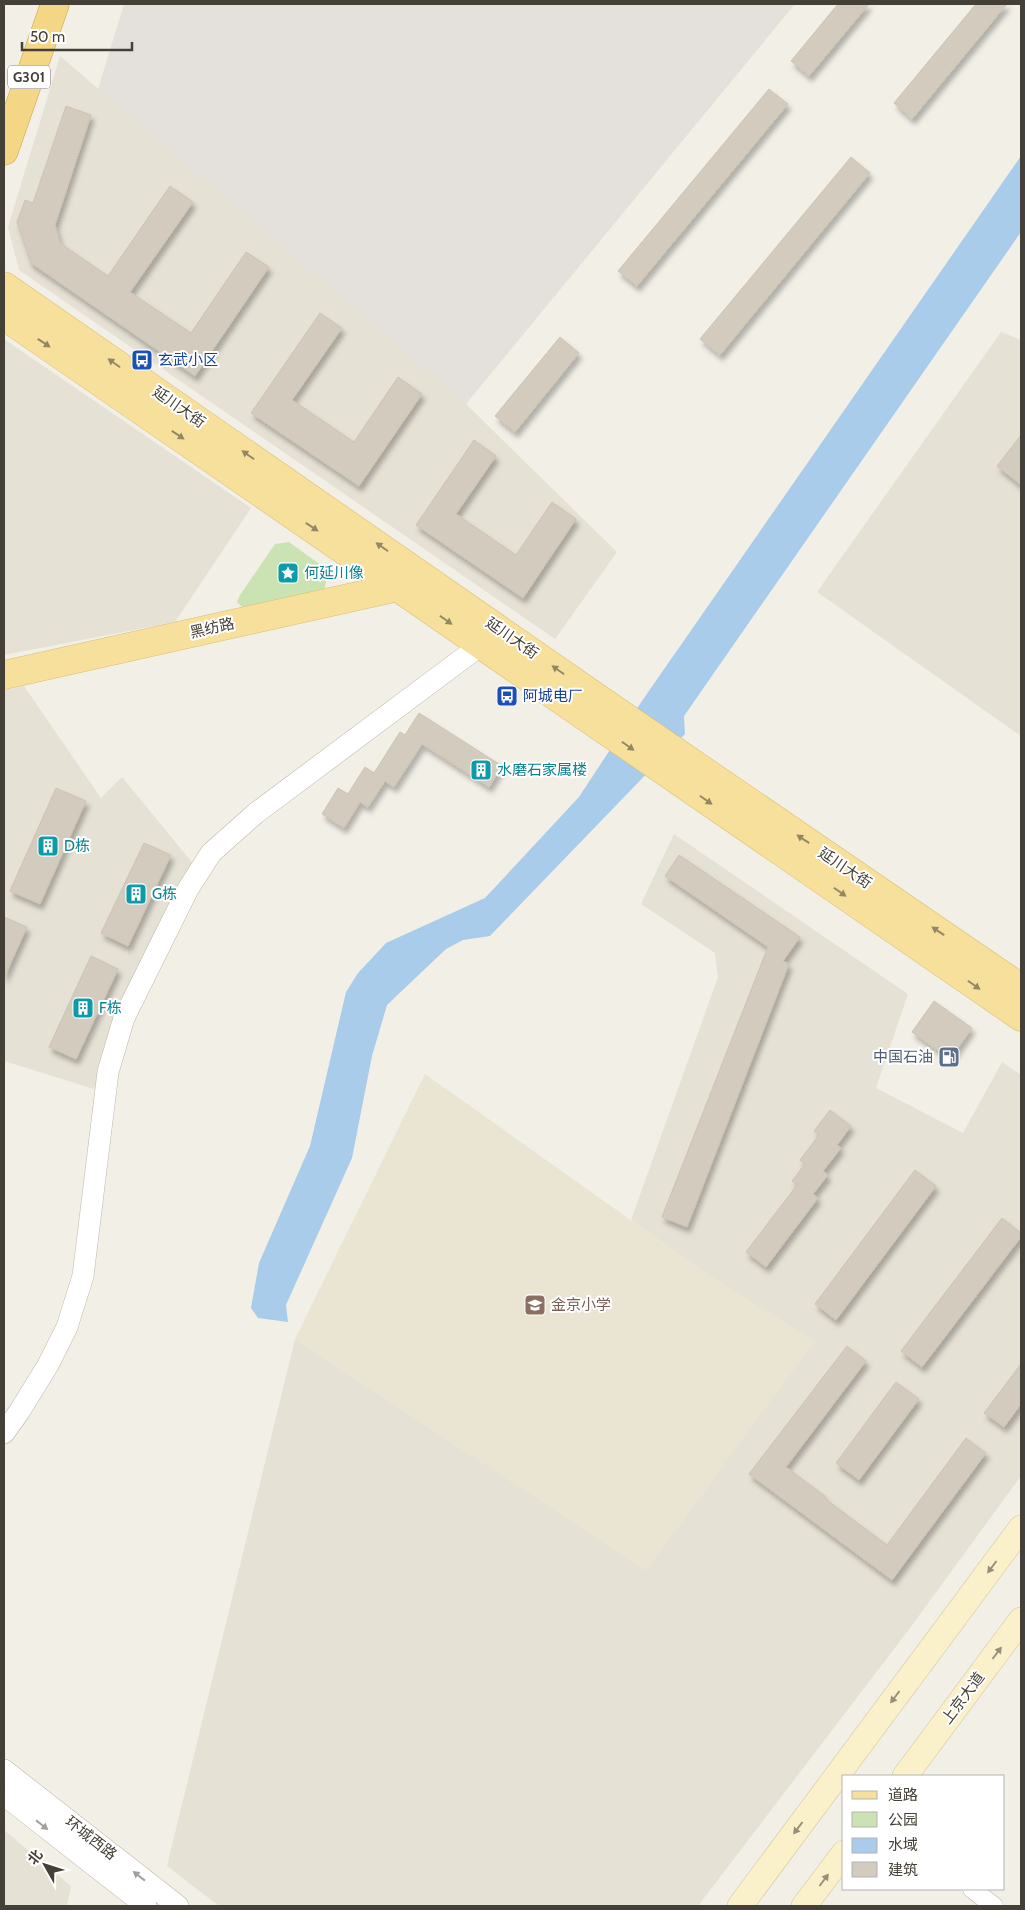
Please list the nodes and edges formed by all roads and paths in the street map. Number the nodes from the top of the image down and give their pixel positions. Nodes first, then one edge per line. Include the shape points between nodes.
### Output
1 (41, 4) edge
2 (55, 4) edge
3 (4, 110) edge
4 (4, 151) edge
5 (4, 286) edge
6 (4, 316) edge
7 (405, 577) junction
8 (491, 638) junction
9 (4, 675) edge
10 (673, 764) junction
11 (1021, 988) edge
12 (1021, 1017) edge
13 (4, 1433) edge
14 (1021, 1528) edge
15 (1021, 1620) edge
16 (4, 1770) edge
17 (906, 1775) edge
18 (4, 1795) edge
19 (842, 1856) edge
20 (973, 1890) edge
21 (146, 1906) edge
22 (178, 1906) edge
23 (740, 1906) edge
24 (804, 1906) edge
25 (994, 1906) edge

1 - 3 highway, G301
2 - 4 highway, G301
7 -> 5 main road, 延川大街
6 -> 7 main road, 延川大街
7 - 8 main road, 延川大街
7 - 9 main road, 黑纺路
8 - 10 main road, 延川大街
8 - 13 street via 256,813 211,853 188,889 124,1018 108,1072 83,1276 67,1326 48,1365
11 -> 10 main road, 延川大街
10 -> 12 main road, 延川大街
14 -> 23 main road
17 -> 15 main road, 上京大道
22 -> 16 street, 环城西路
18 -> 21 street, 环城西路
24 -> 19 main road
20 - 25 street

